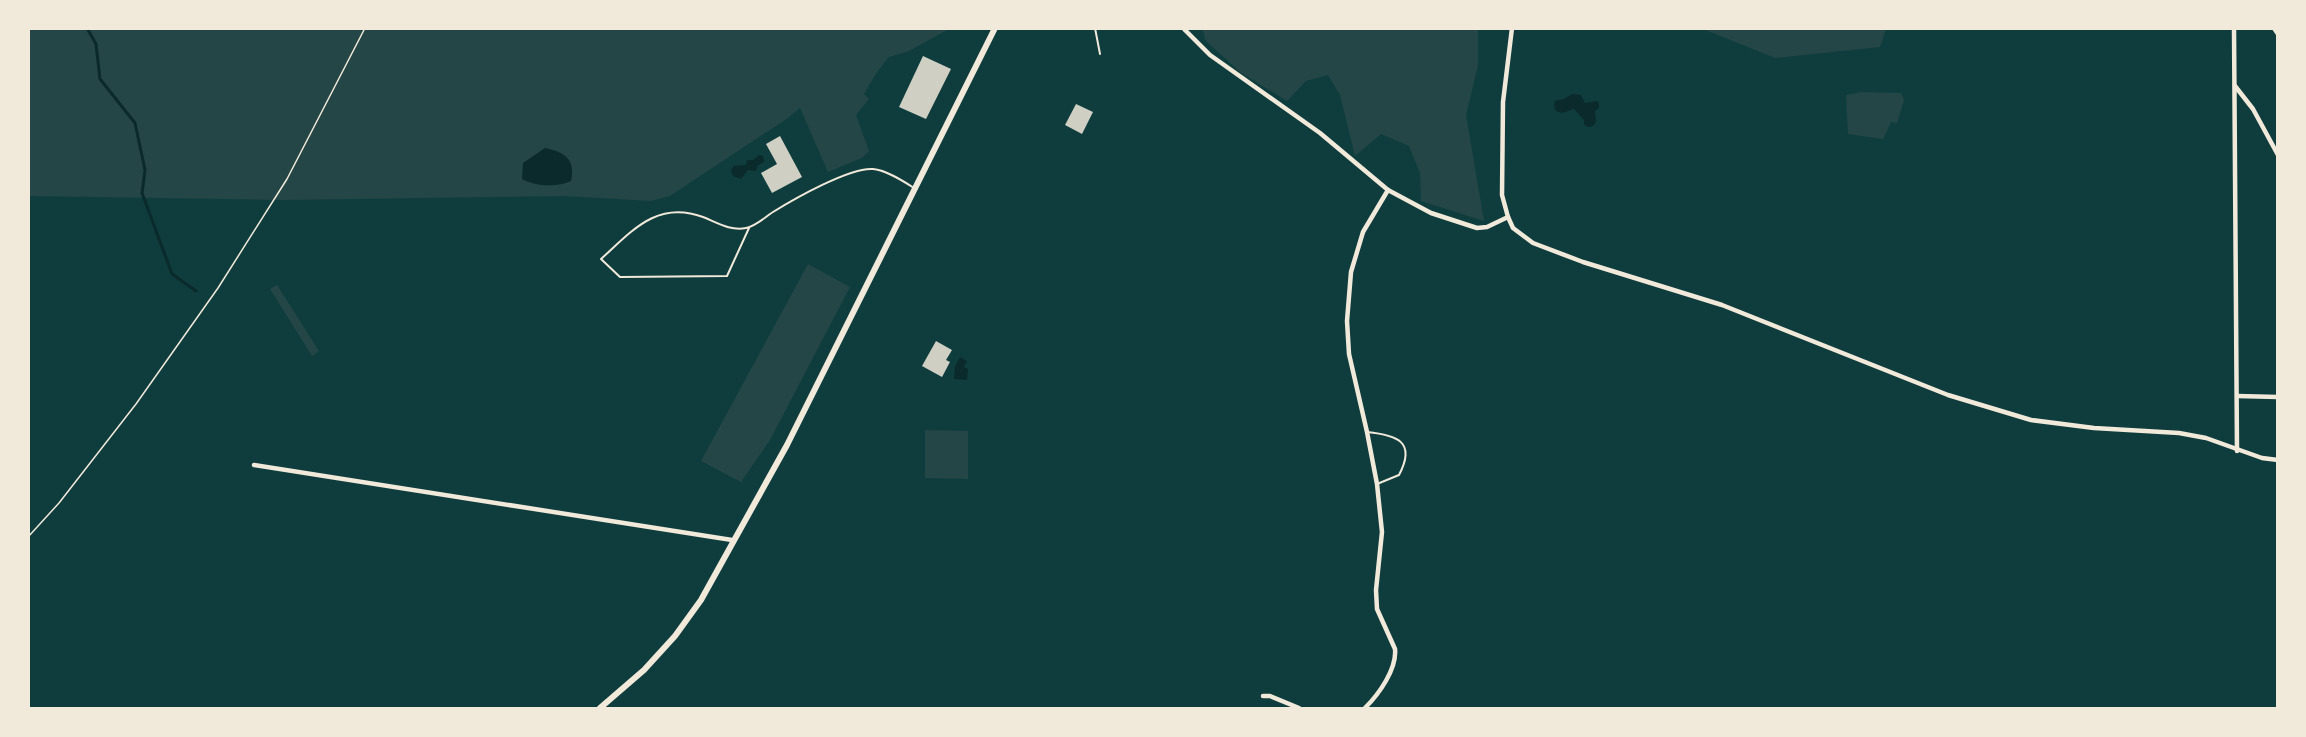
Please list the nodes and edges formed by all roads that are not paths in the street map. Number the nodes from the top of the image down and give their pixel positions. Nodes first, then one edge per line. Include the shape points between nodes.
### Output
1 (995, 28) edge
2 (1095, 28) edge
3 (1183, 28) edge
4 (1512, 28) edge
5 (2234, 28) edge
6 (2274, 28) edge
7 (2277, 34) edge
8 (1100, 54) dead end
9 (2235, 86) junction
10 (2277, 155) edge
11 (915, 189) junction
12 (1388, 190) junction
13 (1508, 217) junction
14 (749, 228) junction
15 (2237, 396) junction
16 (2277, 397) edge
17 (1367, 432) junction
18 (2237, 450) junction
19 (2277, 460) edge
20 (254, 465) dead end
21 (1377, 484) junction
22 (732, 540) junction
23 (1263, 696) dead end
24 (600, 708) edge
25 (1299, 708) edge
26 (1365, 708) edge

1 - 11 street
2 - 8 lane
3 - 12 street via 1210,55 1320,133
4 - 13 street via 1503,102 1501,181
5 - 9 street
6 - 7 street
9 - 10 street via 2253,109
9 - 15 street
11 - 14 lane via 875,169 863,170 810,192
11 - 22 street via 787,445
12 - 13 street via 1431,213 1477,228
12 - 17 street via 1364,232 1349,279 1349,354
13 - 18 street via 1520,235 1533,243 1722,305 1948,395 2031,420 2179,433
14 - 14 lane via 728,228 693,214 675,212 652,217 601,260 620,277 727,276
15 - 16 street
15 - 18 street
17 - 21 street
17 - 21 lane via 1386,434 1404,445 1399,475
18 - 19 street
20 - 22 street
21 - 26 street via 1382,532 1377,609 1396,656 1382,686
22 - 24 street via 701,600 675,636 644,670
23 - 25 street

